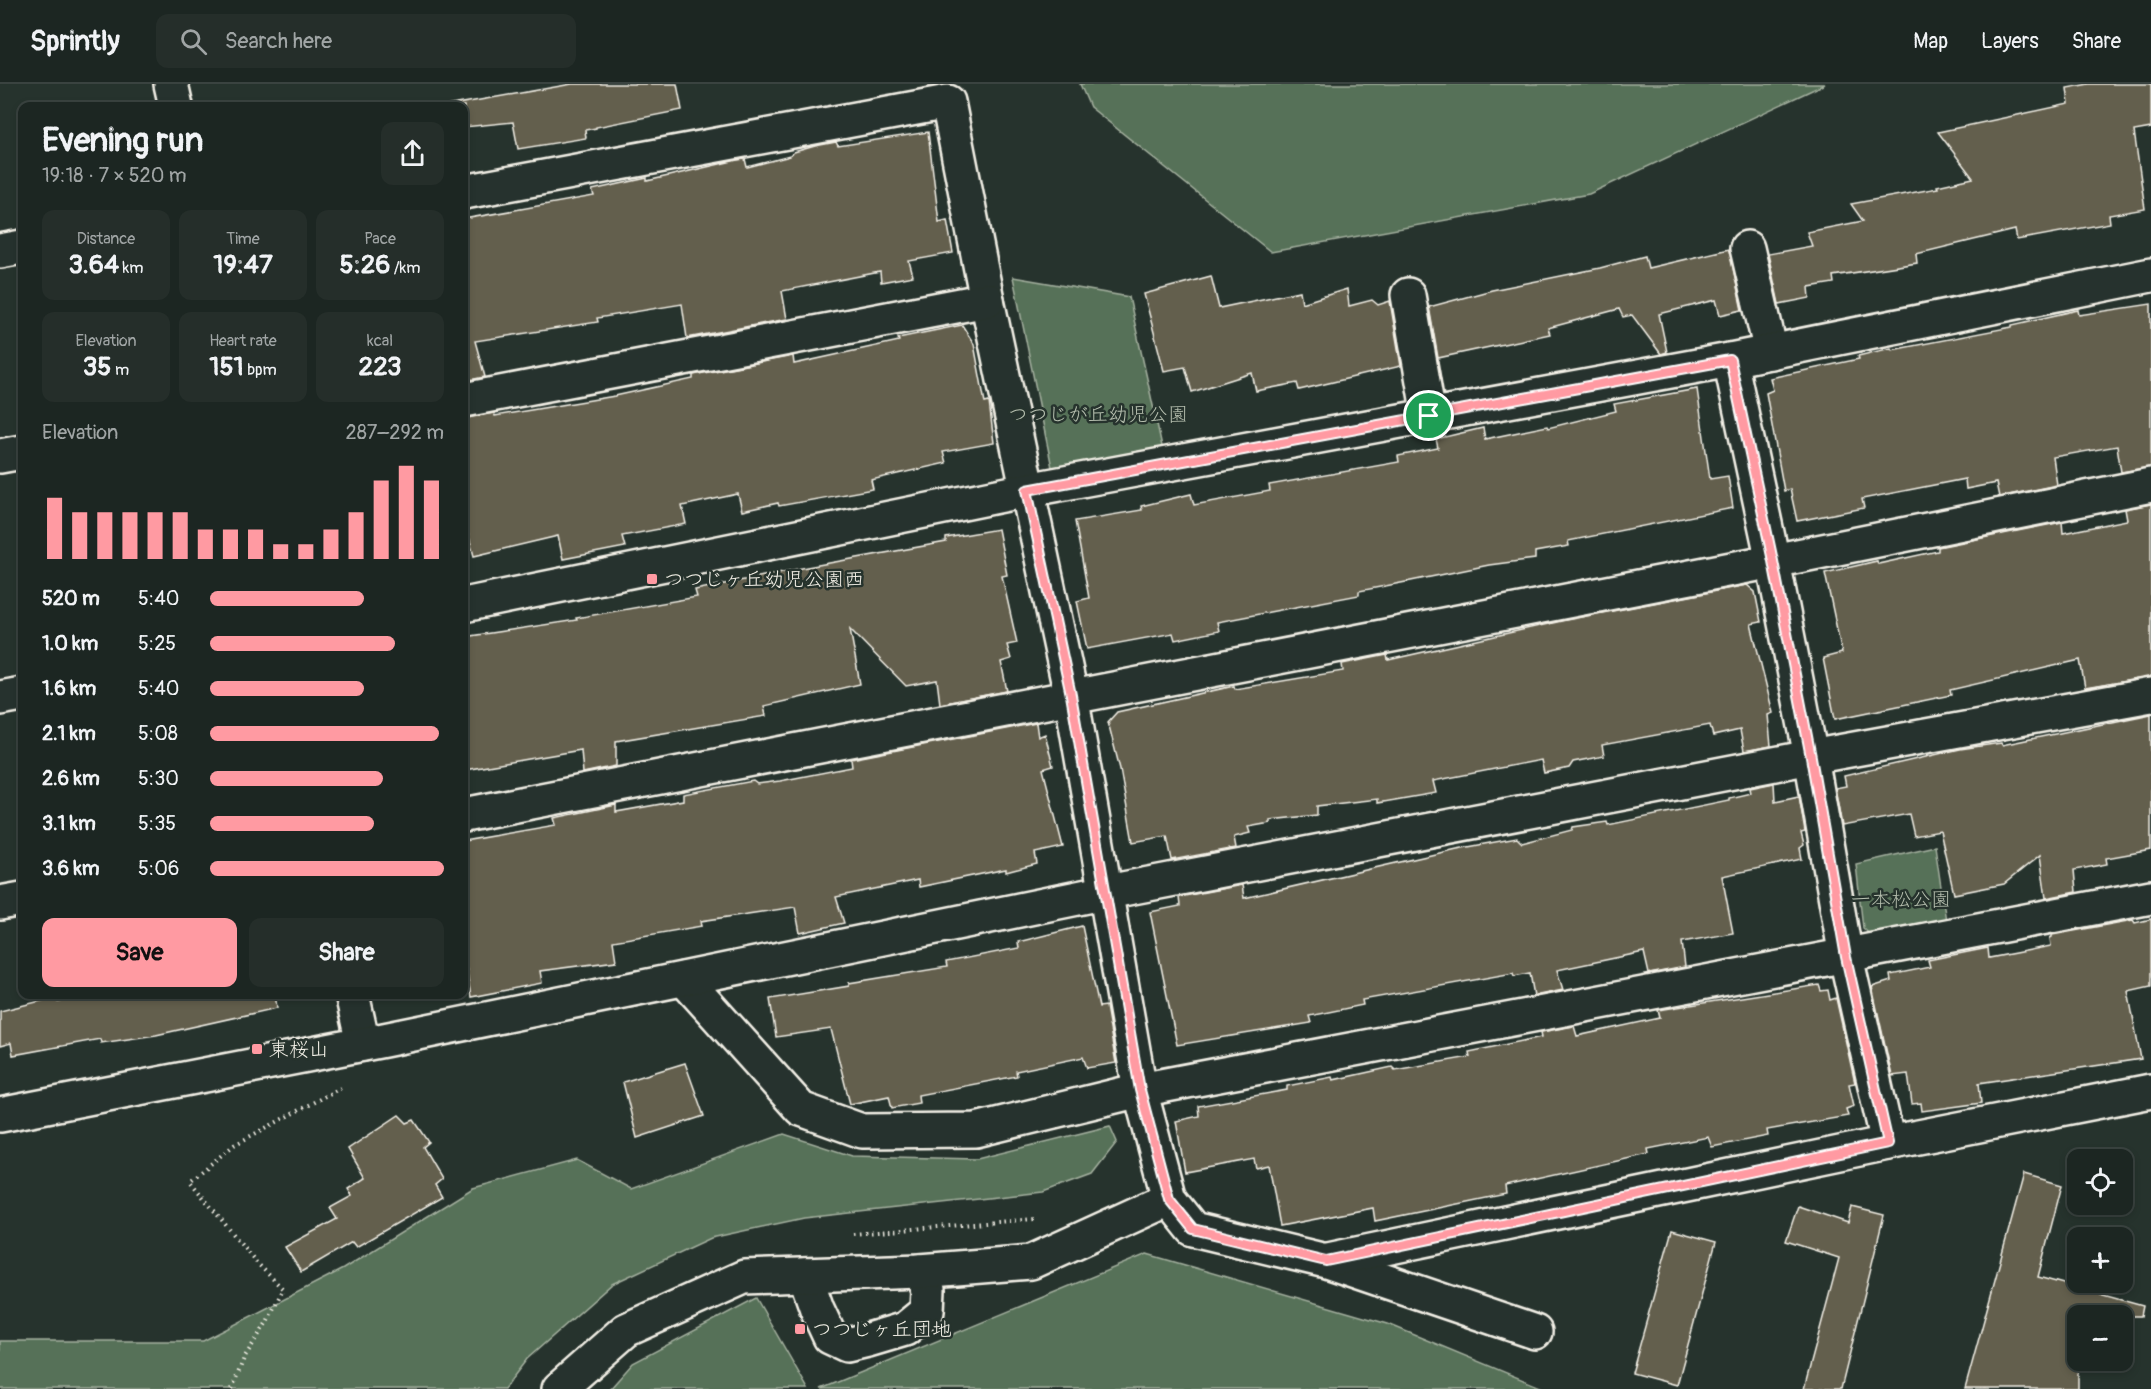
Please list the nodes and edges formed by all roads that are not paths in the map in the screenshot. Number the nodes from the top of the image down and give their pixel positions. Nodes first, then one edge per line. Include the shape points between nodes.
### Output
1 (171, 84) edge
2 (175, 102) edge
3 (468, 191) edge
4 (18, 248) edge
5 (1747, 248) dead end
6 (0, 252) edge
7 (2151, 274) edge
8 (1408, 295) dead end
9 (987, 300) junction
10 (1772, 352) junction
11 (1730, 360) junction
12 (468, 399) edge
13 (1429, 416) junction
14 (18, 453) edge
15 (0, 456) edge
16 (2151, 485) edge
17 (1027, 490) junction
18 (1773, 561) junction
19 (468, 604) edge
20 (18, 695) edge
21 (1071, 695) junction
22 (2151, 695) edge
23 (0, 699) edge
24 (1811, 757) junction
25 (468, 814) edge
26 (1107, 892) junction
27 (2151, 897) edge
28 (18, 900) edge
29 (0, 903) edge
30 (1846, 957) junction
31 (684, 979) junction
32 (353, 999) edge
33 (363, 1044) junction
34 (1140, 1090) junction
35 (2151, 1091) edge
36 (0, 1115) edge
37 (1888, 1143) junction
38 (1169, 1199) junction
39 (1326, 1261) junction
40 (920, 1271) junction
41 (806, 1275) junction
42 (1535, 1332) dead end
43 (559, 1389) edge

1 - 2 street
3 - 9 street via 948,102
4 - 6 street
5 - 10 street
7 - 10 street
8 - 13 street
9 - 12 street
9 - 17 street
10 - 11 street
11 - 13 street
11 - 18 street
13 - 17 street
14 - 15 street
16 - 18 street
17 - 19 street
17 - 21 street
18 - 21 street
18 - 24 street
20 - 23 street
21 - 25 street
21 - 26 street
22 - 24 street
24 - 26 street
24 - 30 street
26 - 31 street
26 - 34 street
27 - 30 street
28 - 29 street
30 - 34 street
30 - 37 street
31 - 33 street
31 - 34 street via 801,1109 861,1131 976,1130
32 - 33 street
33 - 36 street
34 - 38 street
35 - 37 street
37 - 39 street
38 - 39 street via 1193,1229
38 - 40 street via 1031,1262
39 - 42 street
40 - 41 street
40 - 41 street via 928,1290 927,1311 905,1329 848,1345 830,1337
41 - 43 street via 744,1277 626,1330

